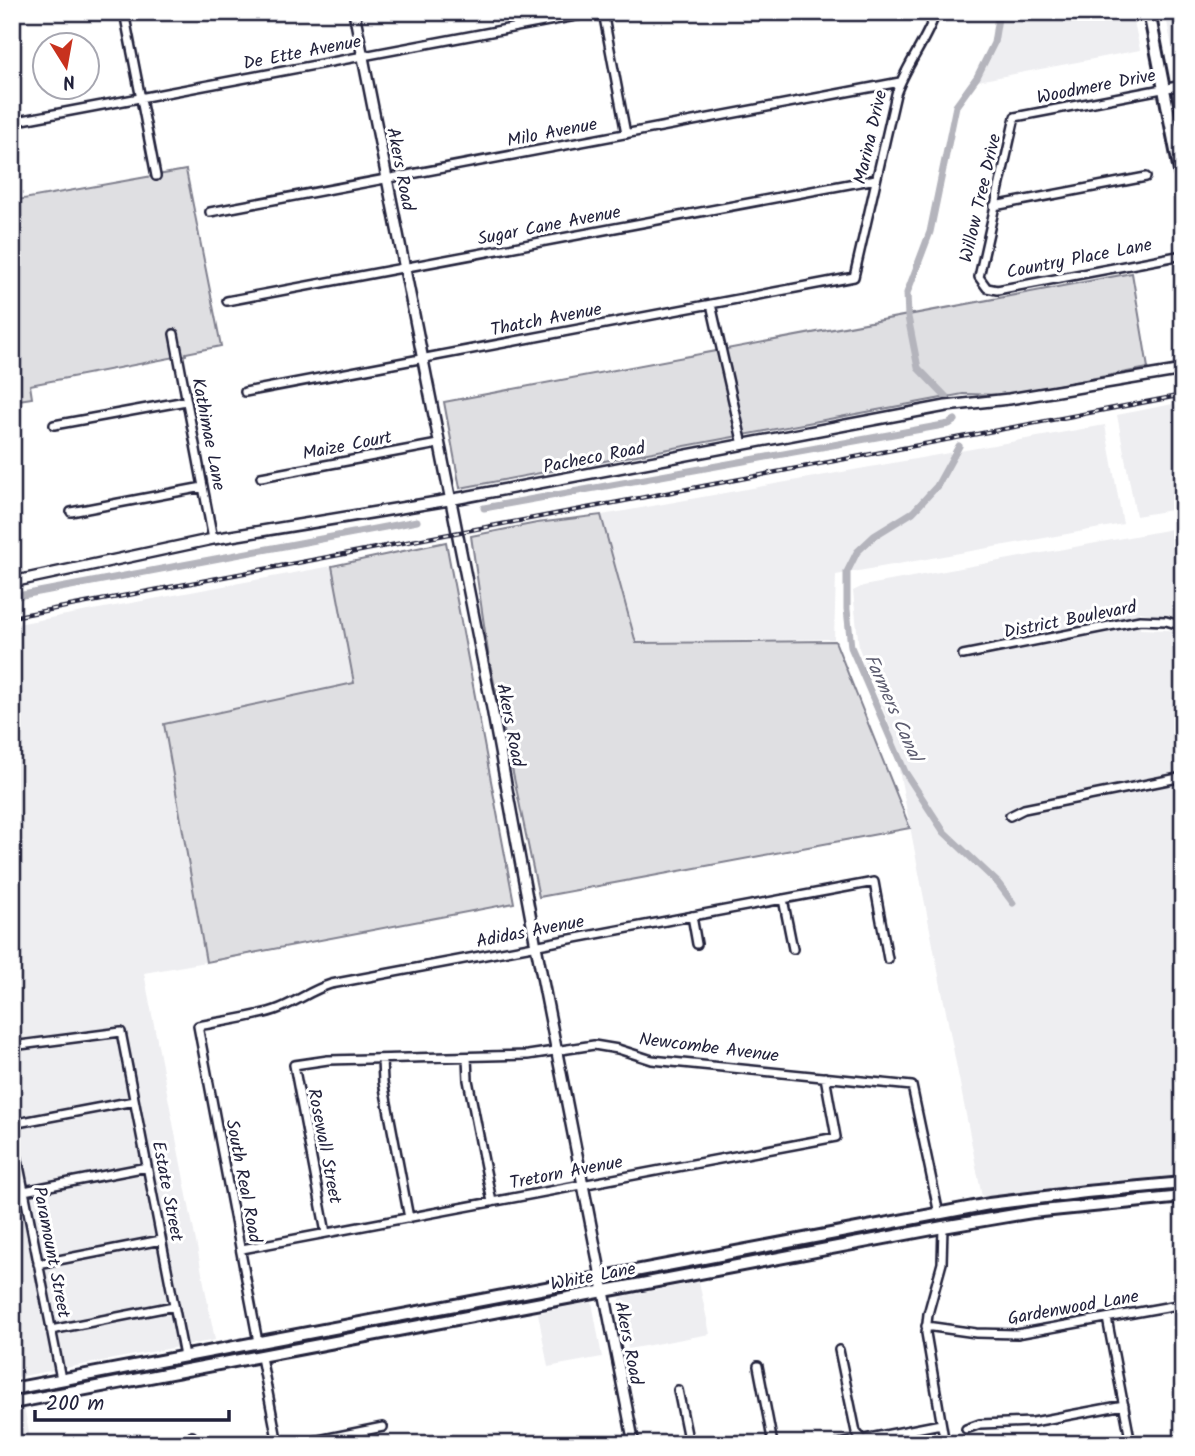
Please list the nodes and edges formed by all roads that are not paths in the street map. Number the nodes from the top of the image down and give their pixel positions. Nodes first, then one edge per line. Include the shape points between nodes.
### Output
1 (124, 12) edge
2 (354, 12) edge
3 (597, 12) edge
4 (603, 12) edge
5 (936, 12) edge
6 (1149, 12) edge
7 (363, 57) junction
8 (900, 82) junction
9 (1183, 85) edge
10 (1164, 89) junction
11 (141, 98) junction
12 (1015, 117) joint
13 (12, 122) edge
14 (626, 134) junction
15 (156, 176) dead end
16 (1146, 177) dead end
17 (387, 179) junction
18 (876, 179) junction
19 (1183, 187) edge
20 (994, 205) junction
21 (210, 212) dead end
22 (1183, 255) edge
23 (404, 268) junction
24 (853, 277) joint
25 (983, 285) joint
26 (227, 301) dead end
27 (711, 304) junction
28 (174, 334) dead end
29 (422, 358) junction
30 (1183, 370) edge
31 (245, 392) dead end
32 (186, 401) junction
33 (54, 425) dead end
34 (438, 444) junction
35 (743, 445) junction
36 (261, 477) dead end
37 (203, 487) junction
38 (449, 500) junction
39 (71, 512) dead end
40 (213, 539) junction
41 (12, 556) edge
42 (15, 582) edge
43 (1183, 626) edge
44 (963, 655) dead end
45 (1183, 777) edge
46 (1010, 816) dead end
47 (783, 899) junction
48 (692, 916) junction
49 (697, 944) dead end
50 (536, 946) junction
51 (793, 949) dead end
52 (888, 959) dead end
53 (198, 1026) joint
54 (12, 1046) edge
55 (556, 1050) junction
56 (467, 1057) junction
57 (382, 1059) junction
58 (293, 1065) joint
59 (825, 1077) junction
60 (134, 1101) junction
61 (12, 1124) edge
62 (12, 1130) edge
63 (147, 1167) junction
64 (1183, 1183) edge
65 (582, 1185) junction
66 (24, 1191) junction
67 (1100, 1191) junction
68 (1183, 1198) edge
69 (1016, 1201) junction
70 (492, 1202) junction
71 (1032, 1212) junction
72 (939, 1214) junction
73 (409, 1218) junction
74 (943, 1227) junction
75 (326, 1233) junction
76 (884, 1239) junction
77 (161, 1240) junction
78 (242, 1249) junction
79 (38, 1264) junction
80 (601, 1278) junction
81 (603, 1292) junction
82 (1183, 1304) edge
83 (174, 1306) junction
84 (1107, 1318) junction
85 (926, 1326) junction
86 (51, 1330) junction
87 (320, 1331) junction
88 (258, 1342) junction
89 (839, 1350) dead end
90 (184, 1356) junction
91 (261, 1357) junction
92 (758, 1366) dead end
93 (193, 1369) junction
94 (61, 1379) junction
95 (132, 1380) junction
96 (12, 1390) edge
97 (678, 1390) dead end
98 (12, 1403) edge
99 (1124, 1405) junction
100 (941, 1423) junction
101 (383, 1427) dead end
102 (967, 1429) dead end
103 (863, 1440) junction
104 (278, 1444) edge
105 (299, 1444) edge
106 (634, 1444) edge
107 (689, 1444) edge
108 (773, 1444) edge
109 (839, 1444) edge
110 (945, 1444) edge
111 (1131, 1444) edge

1 - 11 street
2 - 7 street, Akers Road
3 - 7 street, De Ette Avenue
4 - 14 street
5 - 8 street, Marina Drive
6 - 10 main road
7 - 11 street, De Ette Avenue
7 - 17 street, Akers Road
8 - 14 street, Milo Avenue
8 - 18 street, Marina Drive
9 - 10 street, Woodmere Drive
10 - 12 street, Woodmere Drive
10 - 19 main road
11 - 13 street, De Ette Avenue
11 - 15 street
12 - 20 street, Willow Tree Drive
14 - 17 street, Milo Avenue
16 - 20 street
17 - 21 street, Milo Avenue
17 - 23 street, Akers Road
18 - 23 street, Sugar Cane Avenue
18 - 24 street, Marina Drive
20 - 25 street, Willow Tree Drive via 979,272
22 - 25 street, Country Place Lane via 997,290
23 - 26 street, Sugar Cane Avenue
23 - 29 street, Akers Road
24 - 27 street, Thatch Avenue
27 - 29 street, Thatch Avenue
27 - 35 street
28 - 32 street, Kathimae Lane
29 - 31 street, Thatch Avenue
29 - 34 street, Akers Road
30 - 35 street, Pacheco Road via 946,406
32 - 33 street
32 - 37 street, Kathimae Lane
34 - 36 street, Maize Court
34 - 38 street, Akers Road
35 - 38 street, Pacheco Road
37 - 39 street
37 - 40 street, Kathimae Lane
38 - 40 street, Pacheco Road
38 - 50 street, Akers Road
40 - 42 street, Pacheco Road
41 - 42 street
43 - 44 street, District Boulevard via 1140,620
45 - 46 street via 1024,809
47 - 48 street, Adidas Avenue
47 - 51 street
47 - 52 street, Adidas Avenue via 874,882
48 - 49 street
48 - 50 street, Adidas Avenue
50 - 53 street, Adidas Avenue via 331,984 269,1012
50 - 55 street, Akers Road
53 - 78 street, South Real Road
54 - 60 street, Estate Street via 121,1032
55 - 56 street, Newcombe Avenue
55 - 59 street, Newcombe Avenue via 606,1046 652,1060
55 - 65 street, Akers Road
56 - 57 street, Newcombe Avenue
56 - 70 street
57 - 58 street, Newcombe Avenue
57 - 73 street
58 - 75 street, Rosewall Street
59 - 65 street, Tretorn Avenue via 836,1137
59 - 72 street, Newcombe Avenue via 912,1086
60 - 61 street
60 - 63 street, Estate Street
62 - 66 street, Paramount Street
63 - 66 street
63 - 77 street, Estate Street
64 - 67 main road, White Lane
65 - 70 street, Tretorn Avenue
65 - 80 street, Akers Road
66 - 79 street, Paramount Street
67 - 69 main road, White Lane
67 - 71 main road via 1090,1199 1049,1203
68 - 71 main road, White Lane
69 - 72 main road, White Lane
69 - 74 main road via 1002,1209 950,1218
70 - 73 street, Tretorn Avenue
71 - 74 main road, White Lane
72 - 76 main road via 929,1223
72 - 80 main road, White Lane
73 - 75 street, Tretorn Avenue
74 - 76 main road, White Lane
74 - 85 street via 942,1263
75 - 78 street, Tretorn Avenue
76 - 81 main road, White Lane
77 - 79 street
77 - 83 street, Estate Street
78 - 88 street, South Real Road
79 - 86 street, Paramount Street
80 - 81 street, Akers Road
80 - 87 main road, White Lane
81 - 91 main road, White Lane
81 - 106 street, Akers Road
82 - 84 street, Gardenwood Lane
83 - 86 street
83 - 90 street, Estate Street
84 - 85 street, Gardenwood Lane via 1001,1335
84 - 99 street
85 - 100 street
86 - 94 street, Paramount Street
87 - 88 main road, White Lane
87 - 91 main road via 270,1347
88 - 90 main road, White Lane
88 - 93 main road via 251,1350
89 - 103 street via 856,1432
90 - 94 main road, White Lane
90 - 95 main road via 176,1364
91 - 93 main road, White Lane
91 - 104 street
92 - 108 street
93 - 95 main road, White Lane
94 - 96 main road, White Lane
95 - 98 main road, White Lane
97 - 107 street
99 - 102 street
99 - 111 street
100 - 103 street
100 - 110 street
101 - 105 street
103 - 109 street

